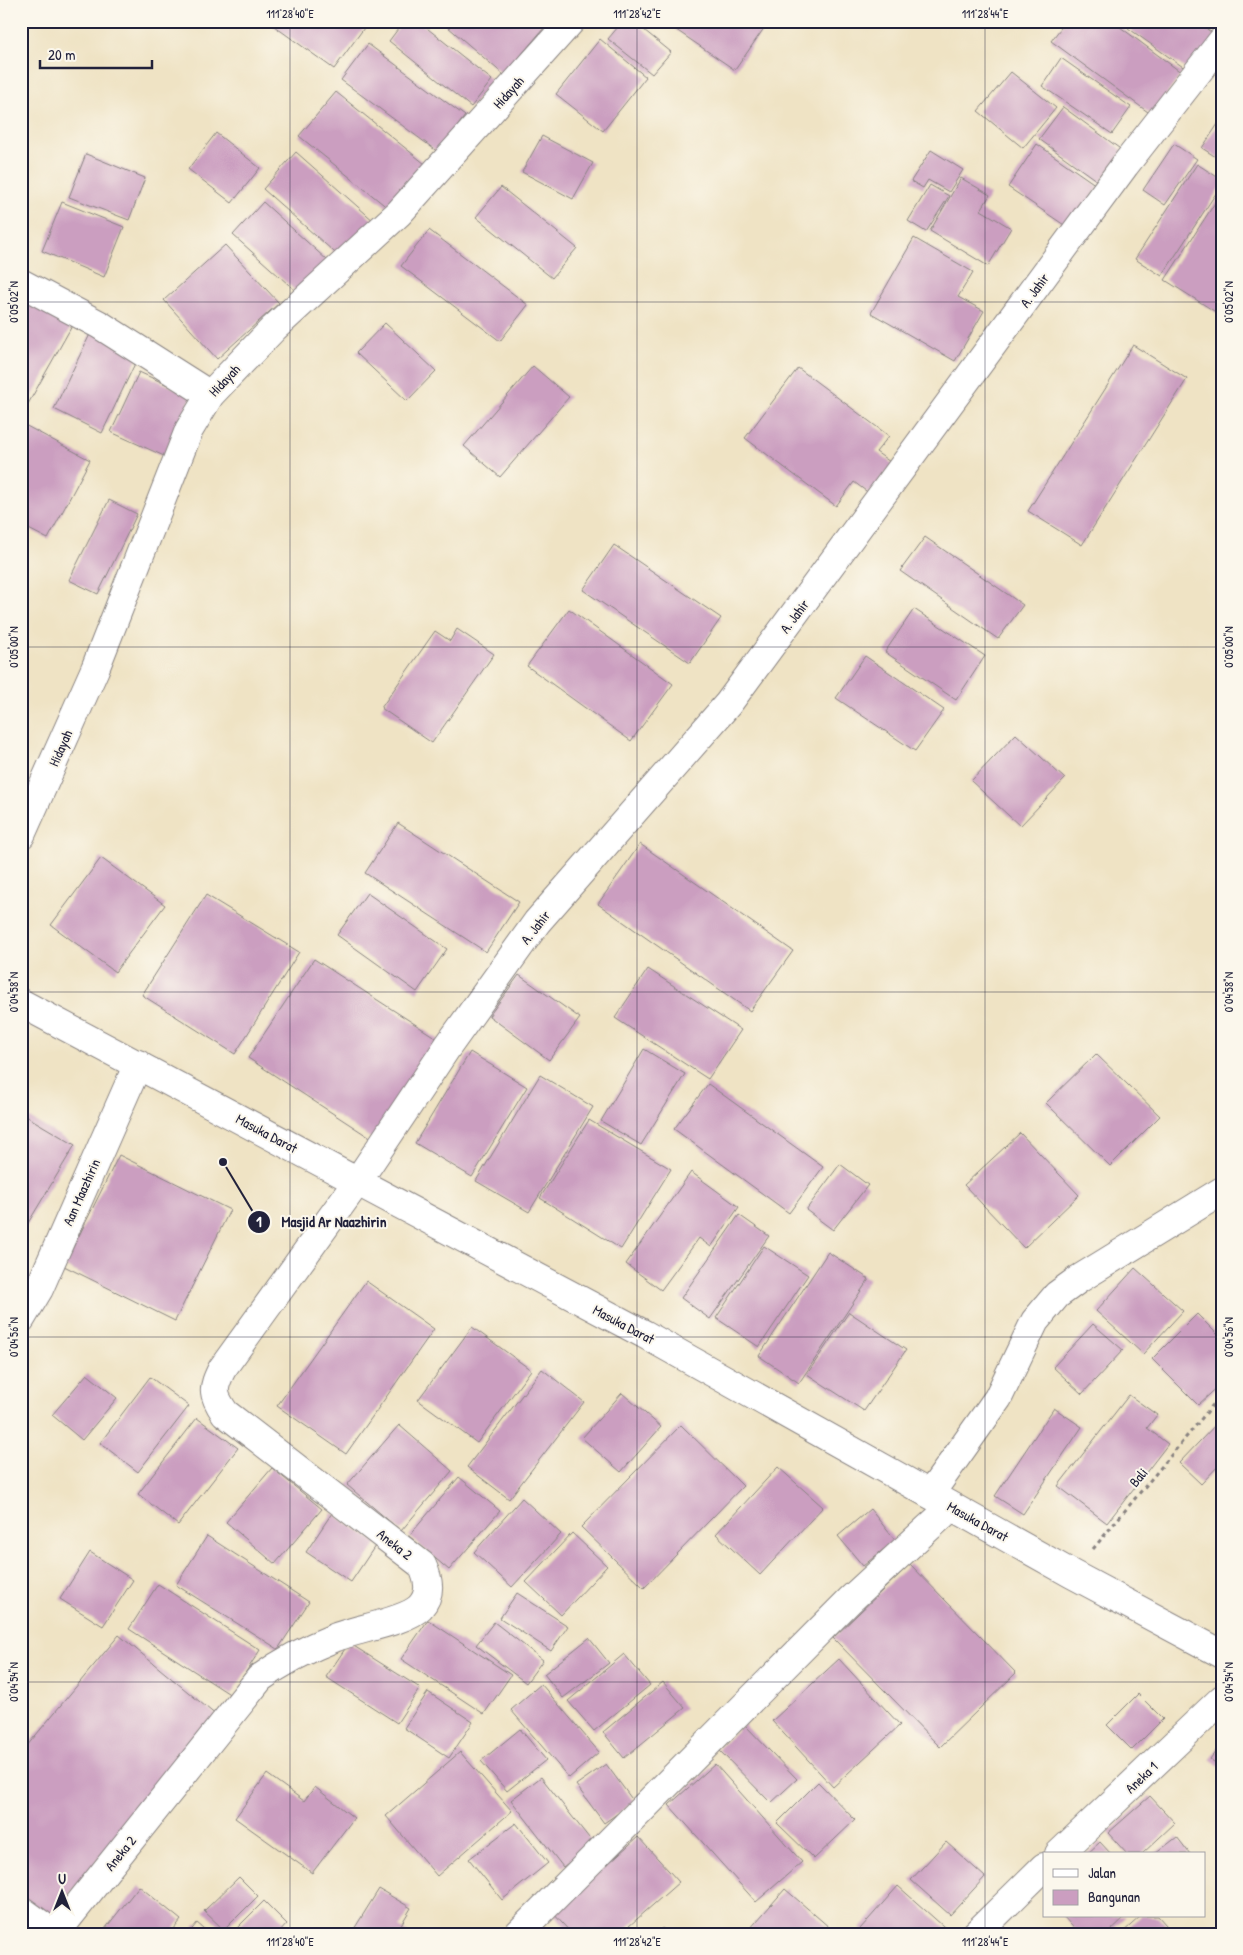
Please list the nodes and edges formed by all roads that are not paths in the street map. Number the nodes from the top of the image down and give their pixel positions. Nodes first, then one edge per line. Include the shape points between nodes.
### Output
1 (571, 21) edge
2 (1222, 41) edge
3 (21, 283) edge
4 (210, 395) junction
5 (21, 835) edge
6 (21, 1003) edge
7 (138, 1064) junction
8 (357, 1182) junction
9 (1222, 1191) edge
10 (21, 1319) edge
11 (941, 1500) junction
12 (1222, 1654) edge
13 (1222, 1699) edge
14 (1061, 1852) edge
15 (1043, 1869) edge
16 (21, 1910) edge
17 (55, 1934) edge
18 (518, 1934) edge
19 (976, 1934) edge

1 - 4 street, Hidayah via 399,213 274,328
2 - 8 street, A. Jahir via 1125,165 728,704 538,922 448,1046
3 - 4 street via 100,325
4 - 5 street, Hidayah via 189,430 95,669
6 - 7 street, Masuka Darat
7 - 8 street, Masuka Darat
7 - 10 street, Aan Maazhirin via 39,1288
8 - 11 street, Masuka Darat via 644,1334
8 - 17 street, Aneka 2 via 222,1369 214,1394 225,1413 422,1565 429,1580 429,1592 420,1607 404,1617 334,1638 260,1678
9 - 11 street via 1057,1295 1035,1321 998,1398
11 - 12 street, Masuka Darat
11 - 18 street via 850,1600
13 - 14 street, Aneka 1
15 - 19 street
16 - 17 street

